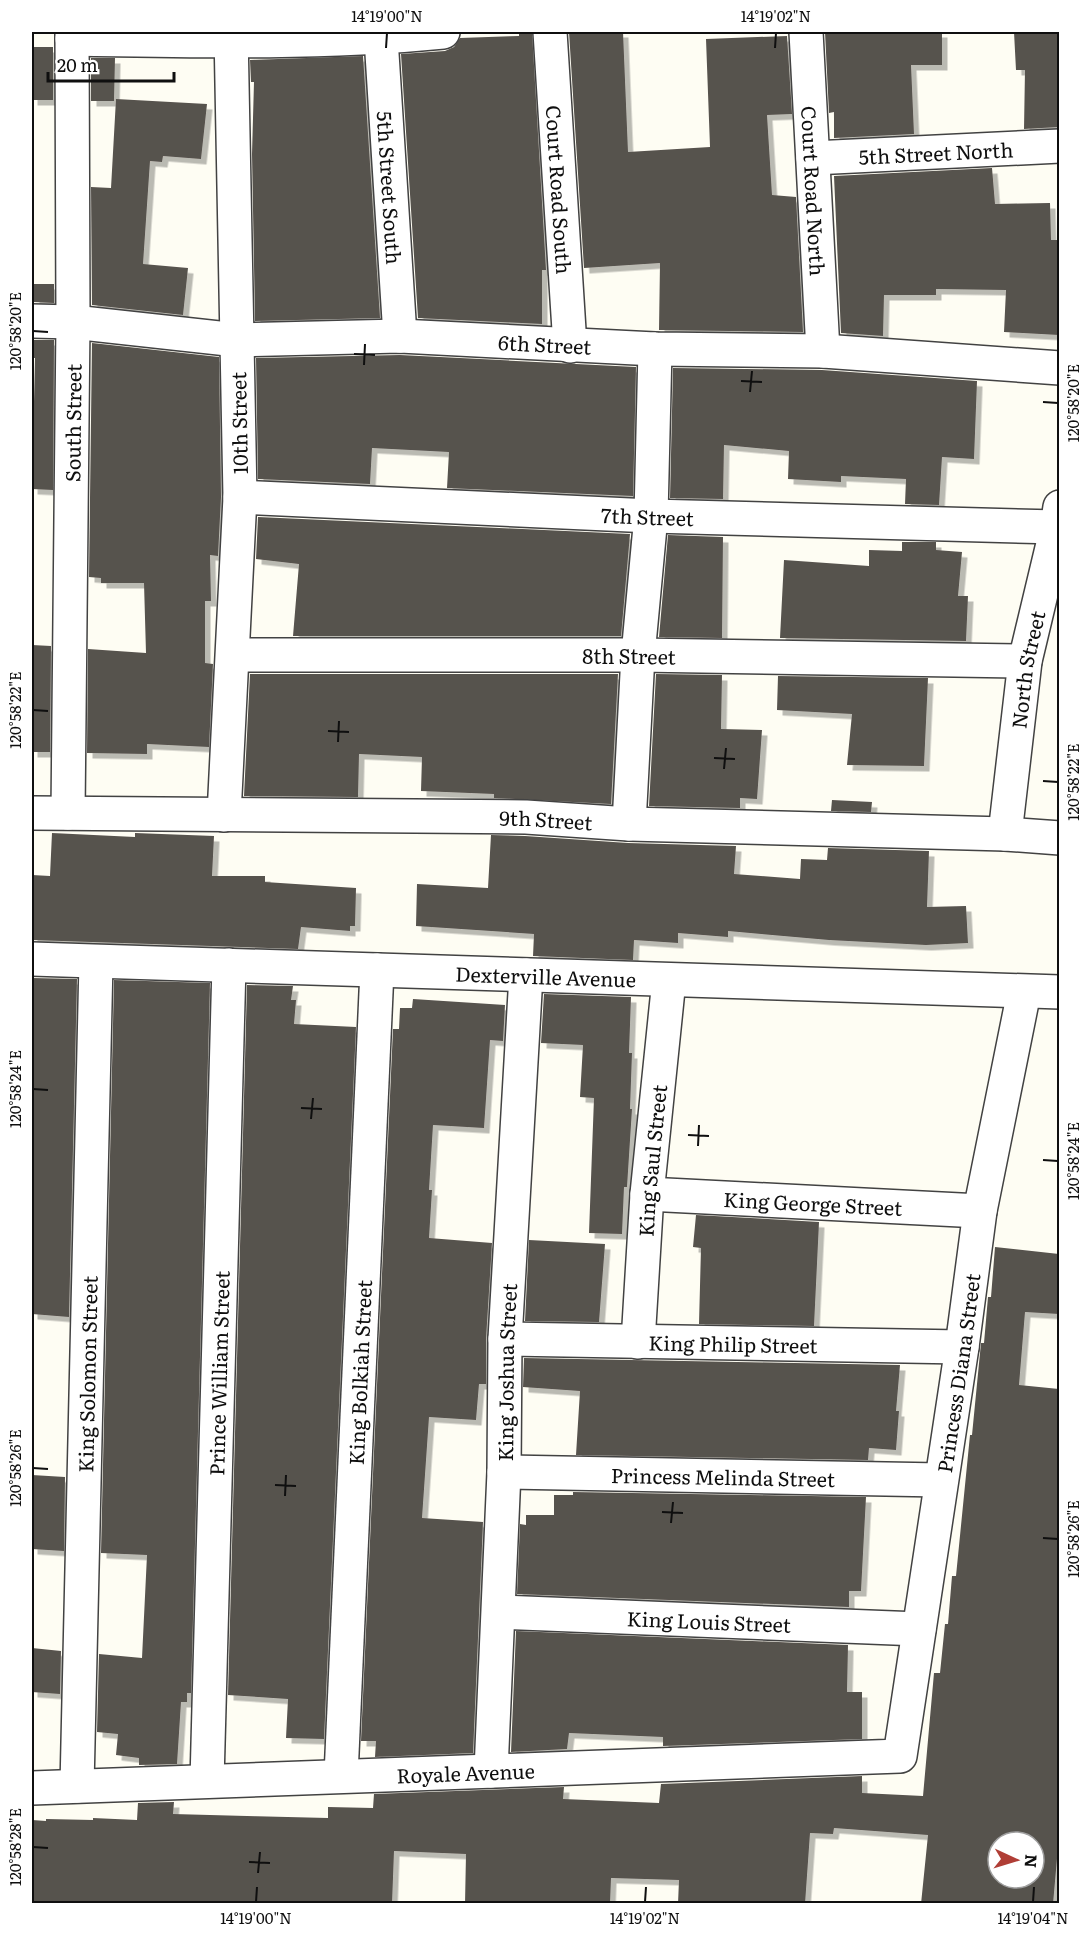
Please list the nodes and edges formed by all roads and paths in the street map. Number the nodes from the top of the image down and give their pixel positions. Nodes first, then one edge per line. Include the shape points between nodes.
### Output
1 (443, 32) edge
2 (550, 32) edge
3 (806, 32) edge
4 (72, 35) edge
5 (231, 37) edge
6 (381, 38) junction
7 (1059, 146) edge
8 (813, 158) junction
9 (32, 321) edge
10 (73, 322) junction
11 (400, 336) junction
12 (237, 340) junction
13 (570, 346) junction
14 (656, 349) junction
15 (823, 351) junction
16 (1059, 368) edge
17 (240, 497) junction
18 (651, 516) junction
19 (1058, 517) edge
20 (233, 655) junction
21 (638, 655) junction
22 (1024, 661) junction
23 (32, 813) edge
24 (68, 813) junction
25 (224, 815) junction
26 (628, 824) junction
27 (1005, 834) junction
28 (1059, 838) edge
29 (32, 959) edge
30 (96, 962) junction
31 (229, 965) junction
32 (377, 970) junction
33 (526, 975) junction
34 (669, 980) junction
35 (1024, 992) junction
36 (1059, 993) edge
37 (647, 1194) junction
38 (981, 1211) junction
39 (505, 1339) junction
40 (638, 1342) junction
41 (962, 1347) junction
42 (504, 1472) junction
43 (941, 1480) junction
44 (499, 1612) junction
45 (919, 1629) junction
46 (900, 1756) joint
47 (491, 1771) junction
48 (341, 1776) junction
49 (207, 1781) junction
50 (77, 1786) junction
51 (32, 1788) edge

1 - 6 street
2 - 13 street, Court Road South
3 - 8 street, Court Road North
4 - 5 street
4 - 10 street, South Street
5 - 6 street
5 - 12 street, 10th Street
6 - 11 street, 5th Street South
7 - 8 street, 5th Street North
8 - 15 street, Court Road North
9 - 10 street, 6th Street
10 - 12 street, 6th Street
10 - 24 street, South Street
11 - 12 street, 6th Street
11 - 13 street, 6th Street
12 - 17 street, 10th Street
13 - 14 street, 6th Street
14 - 15 street, 6th Street
14 - 18 street
15 - 16 street, 6th Street
17 - 18 street, 7th Street
17 - 20 street, 10th Street
18 - 19 street, 7th Street
18 - 21 street
19 - 22 street, North Street
20 - 21 street, 8th Street
20 - 25 street, 10th Street
21 - 22 street, 8th Street
21 - 26 street
22 - 27 street, North Street
23 - 24 street, 9th Street
24 - 25 street, 9th Street
25 - 26 street, 9th Street via 526,817
26 - 27 street, 9th Street
27 - 28 street, 9th Street
29 - 30 street, Dexterville Avenue
30 - 31 street, Dexterville Avenue
30 - 50 street, King Solomon Street
31 - 32 street, Dexterville Avenue
31 - 49 street, Prince William Street
32 - 33 street, Dexterville Avenue
32 - 48 street, King Bolkiah Street
33 - 34 street, Dexterville Avenue
33 - 39 street, King Joshua Street
34 - 35 street, Dexterville Avenue
34 - 37 street, King Saul Street
35 - 36 street, Dexterville Avenue
35 - 38 street, Princess Diana Street
37 - 38 street, King George Street
37 - 40 street, King Saul Street
38 - 41 street, Princess Diana Street
39 - 40 street, King Philip Street
39 - 42 street, King Joshua Street
40 - 41 street, King Philip Street
41 - 43 street, Princess Diana Street
42 - 43 street, Princess Melinda Street
42 - 44 street, King Joshua Street
43 - 45 street, Princess Diana Street
44 - 45 street, King Louis Street
44 - 47 street, King Joshua Street
45 - 46 street, Princess Diana Street
46 - 47 street, Royale Avenue
47 - 48 street, Royale Avenue
48 - 49 street, Royale Avenue
49 - 50 street, Royale Avenue
50 - 51 street, Royale Avenue

